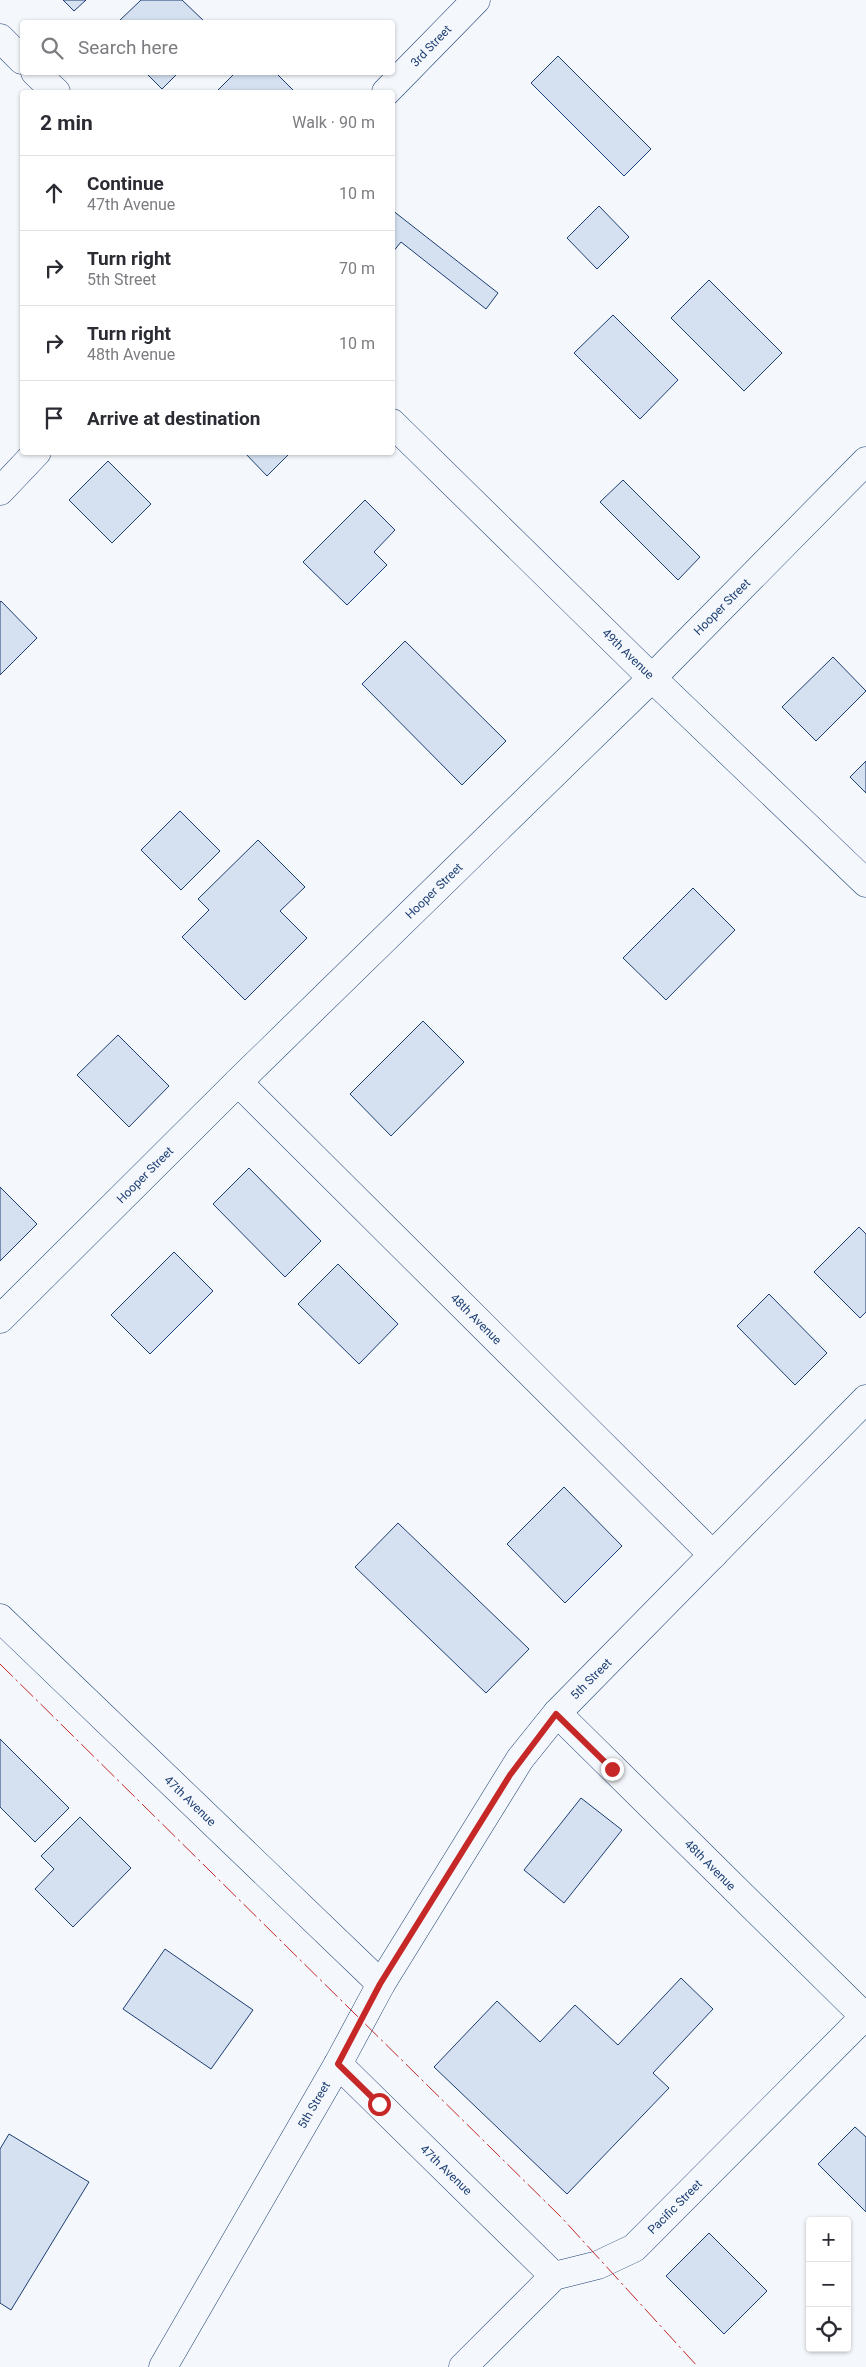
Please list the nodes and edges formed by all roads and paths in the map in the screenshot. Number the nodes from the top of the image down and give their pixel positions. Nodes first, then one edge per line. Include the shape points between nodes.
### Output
1 (476, 0) edge
2 (0, 38) edge
3 (20, 58) edge
4 (38, 75) edge
5 (54, 90) edge
6 (388, 90) edge
7 (395, 426) edge
8 (34, 455) edge
9 (866, 461) edge
10 (0, 491) edge
11 (652, 678) junction
12 (866, 883) edge
13 (238, 1082) junction
14 (0, 1319) edge
15 (866, 1399) edge
16 (713, 1555) junction
17 (0, 1618) edge
18 (556, 1714) junction
19 (380, 1984) junction
20 (865, 2016) edge
21 (338, 2064) junction
22 (554, 2276) junction
23 (163, 2367) edge
24 (463, 2367) edge

1 - 6 street, 3rd Street
2 - 3 street
4 - 5 street
7 - 11 street, 49th Avenue
8 - 10 street
9 - 11 street, Hooper Street
11 - 12 street, 49th Avenue
11 - 13 street, Hooper Street
13 - 14 street, Hooper Street
13 - 16 street, 48th Avenue
15 - 16 street, 5th Street
16 - 18 street, 5th Street
17 - 19 street, 47th Avenue
18 - 19 street, 5th Street via 520,1759
18 - 20 street, 48th Avenue
19 - 21 street, 5th Street
20 - 22 street, Pacific Street via 634,2248 598,2265
21 - 22 street, 47th Avenue
21 - 23 street, 5th Street
22 - 24 street

